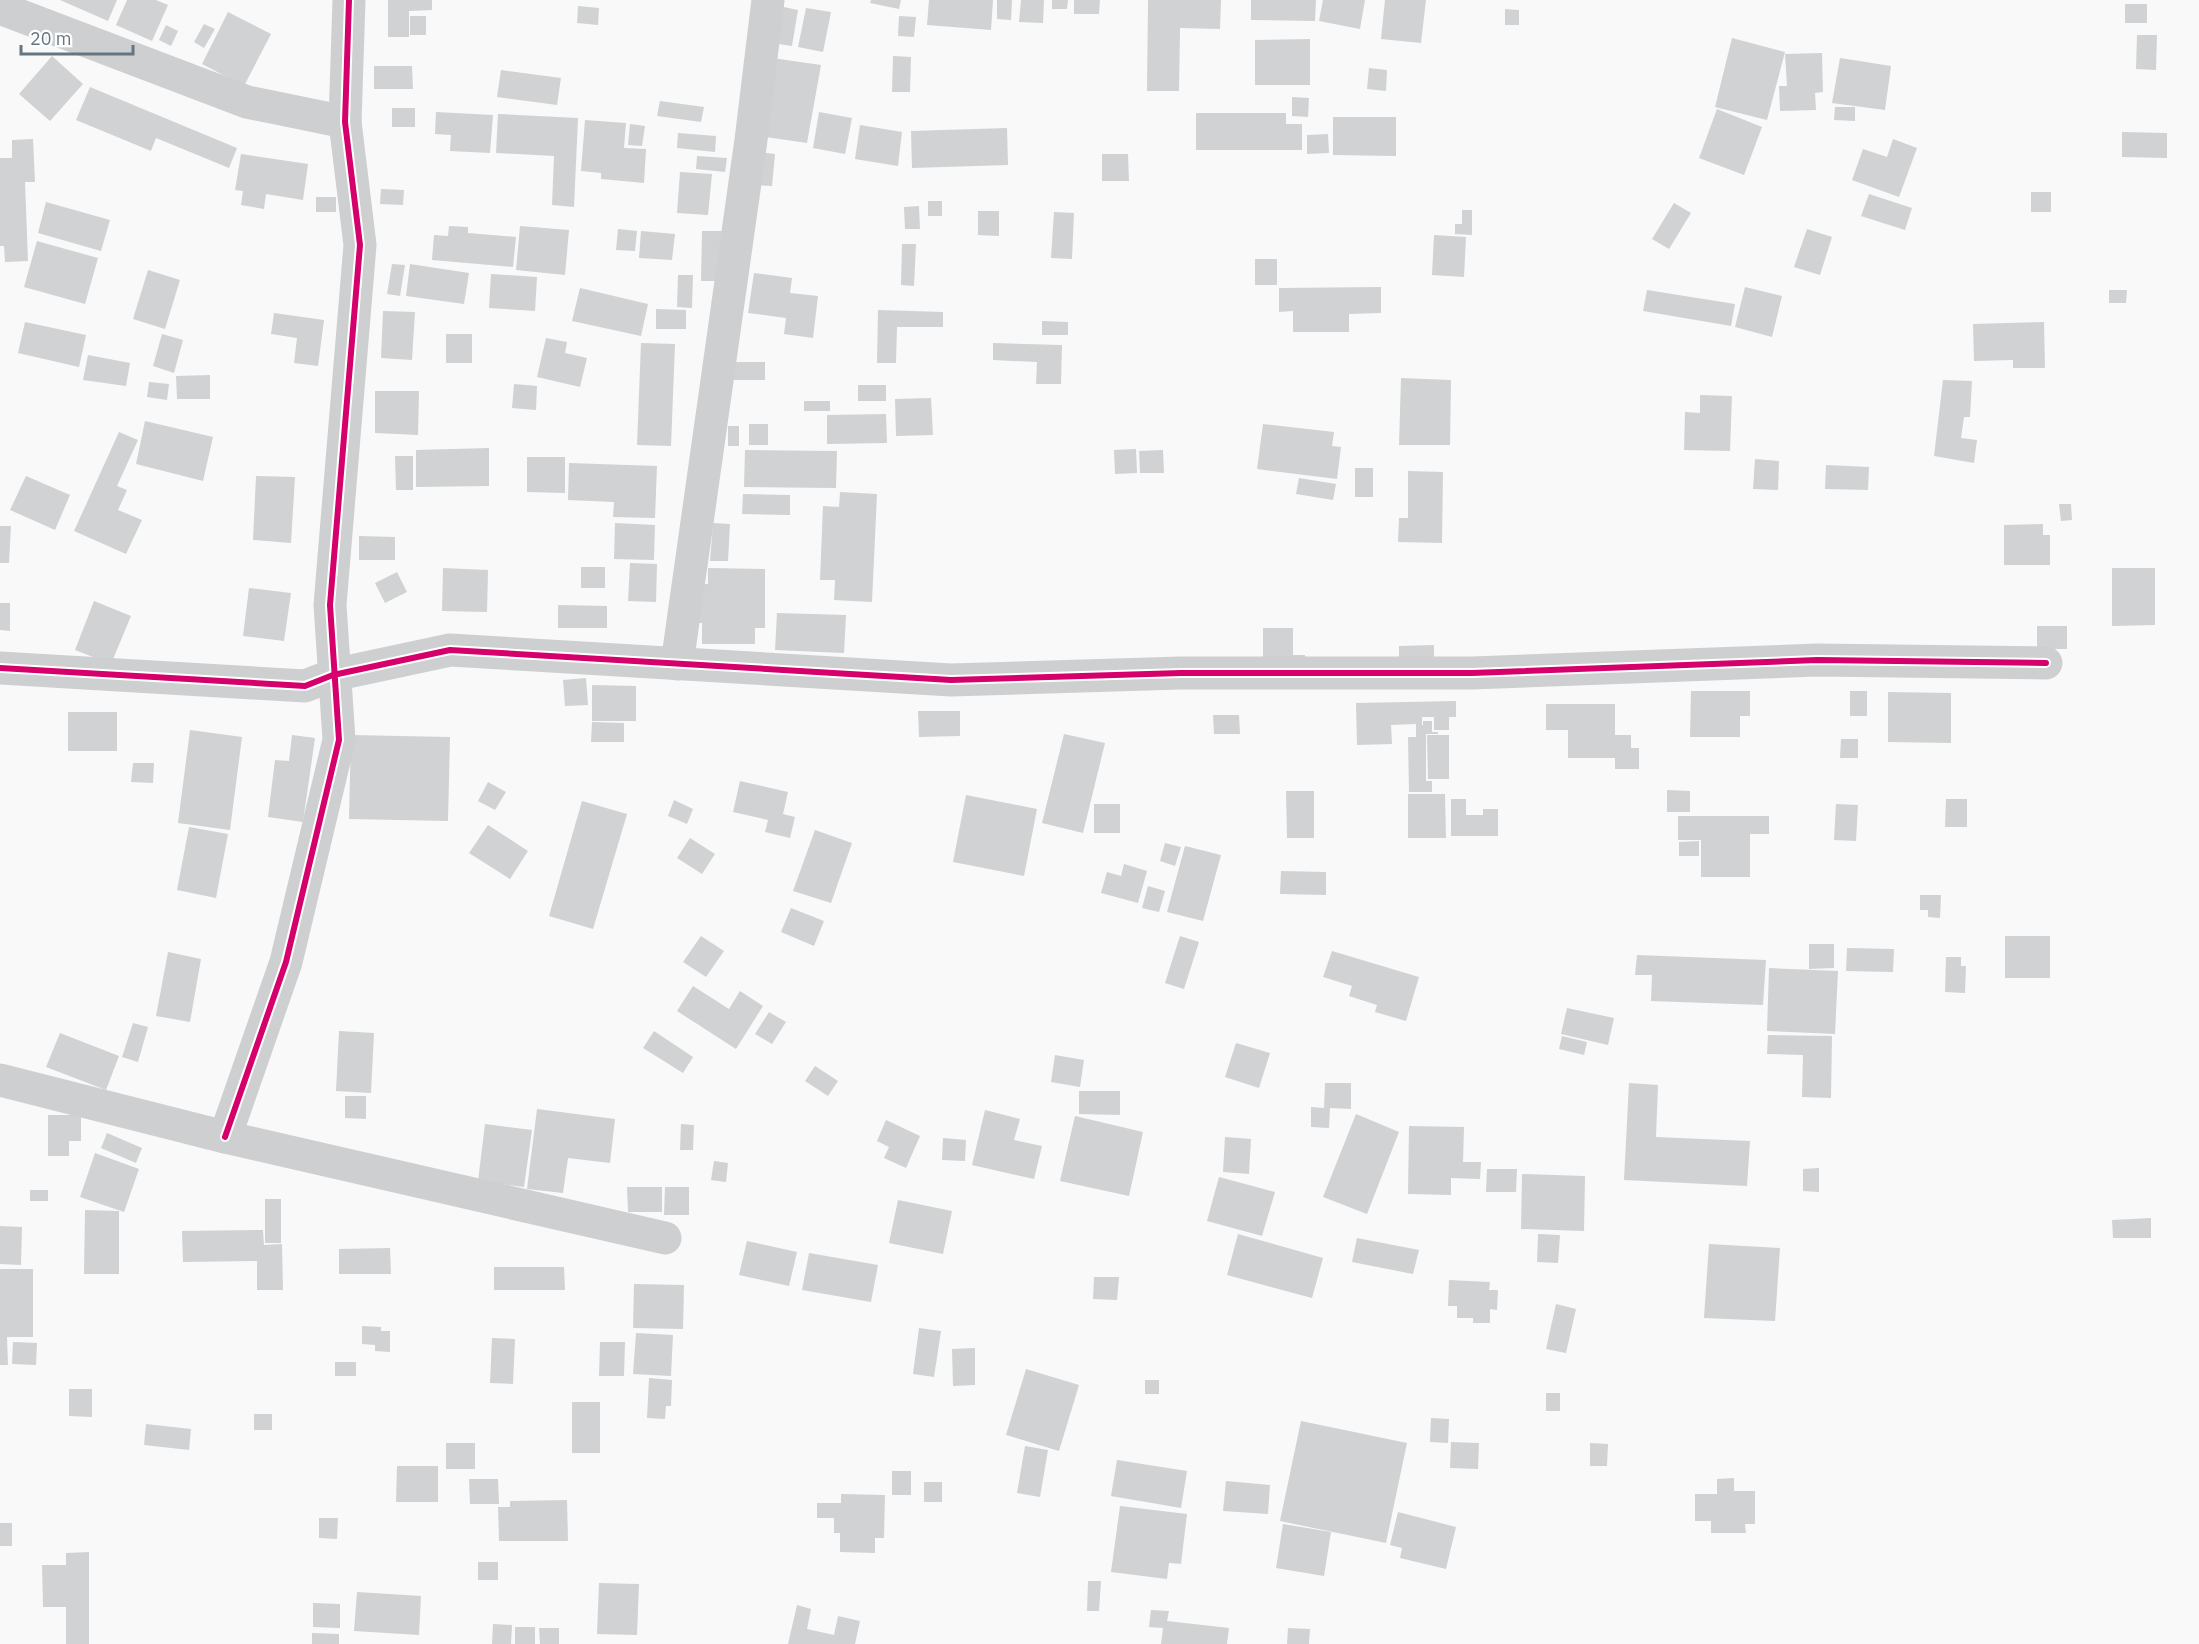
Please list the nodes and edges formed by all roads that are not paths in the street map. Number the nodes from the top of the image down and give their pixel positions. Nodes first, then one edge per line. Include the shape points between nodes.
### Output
1 (349, 0) edge
2 (768, 0) edge
3 (0, 8) edge
4 (345, 122) junction
5 (2046, 663) dead end
6 (676, 664) junction
7 (0, 668) edge
8 (333, 675) junction
9 (0, 1080) edge
10 (225, 1137) junction
11 (665, 1238) dead end

1 - 4 street
2 - 6 street
3 - 4 street via 247,102
4 - 8 street via 360,245 330,604
5 - 6 street via 1817,660 1472,673 1181,673 951,680
6 - 8 street via 450,650
7 - 8 street via 305,686
8 - 10 street via 339,740 286,962
9 - 10 street
10 - 11 street

